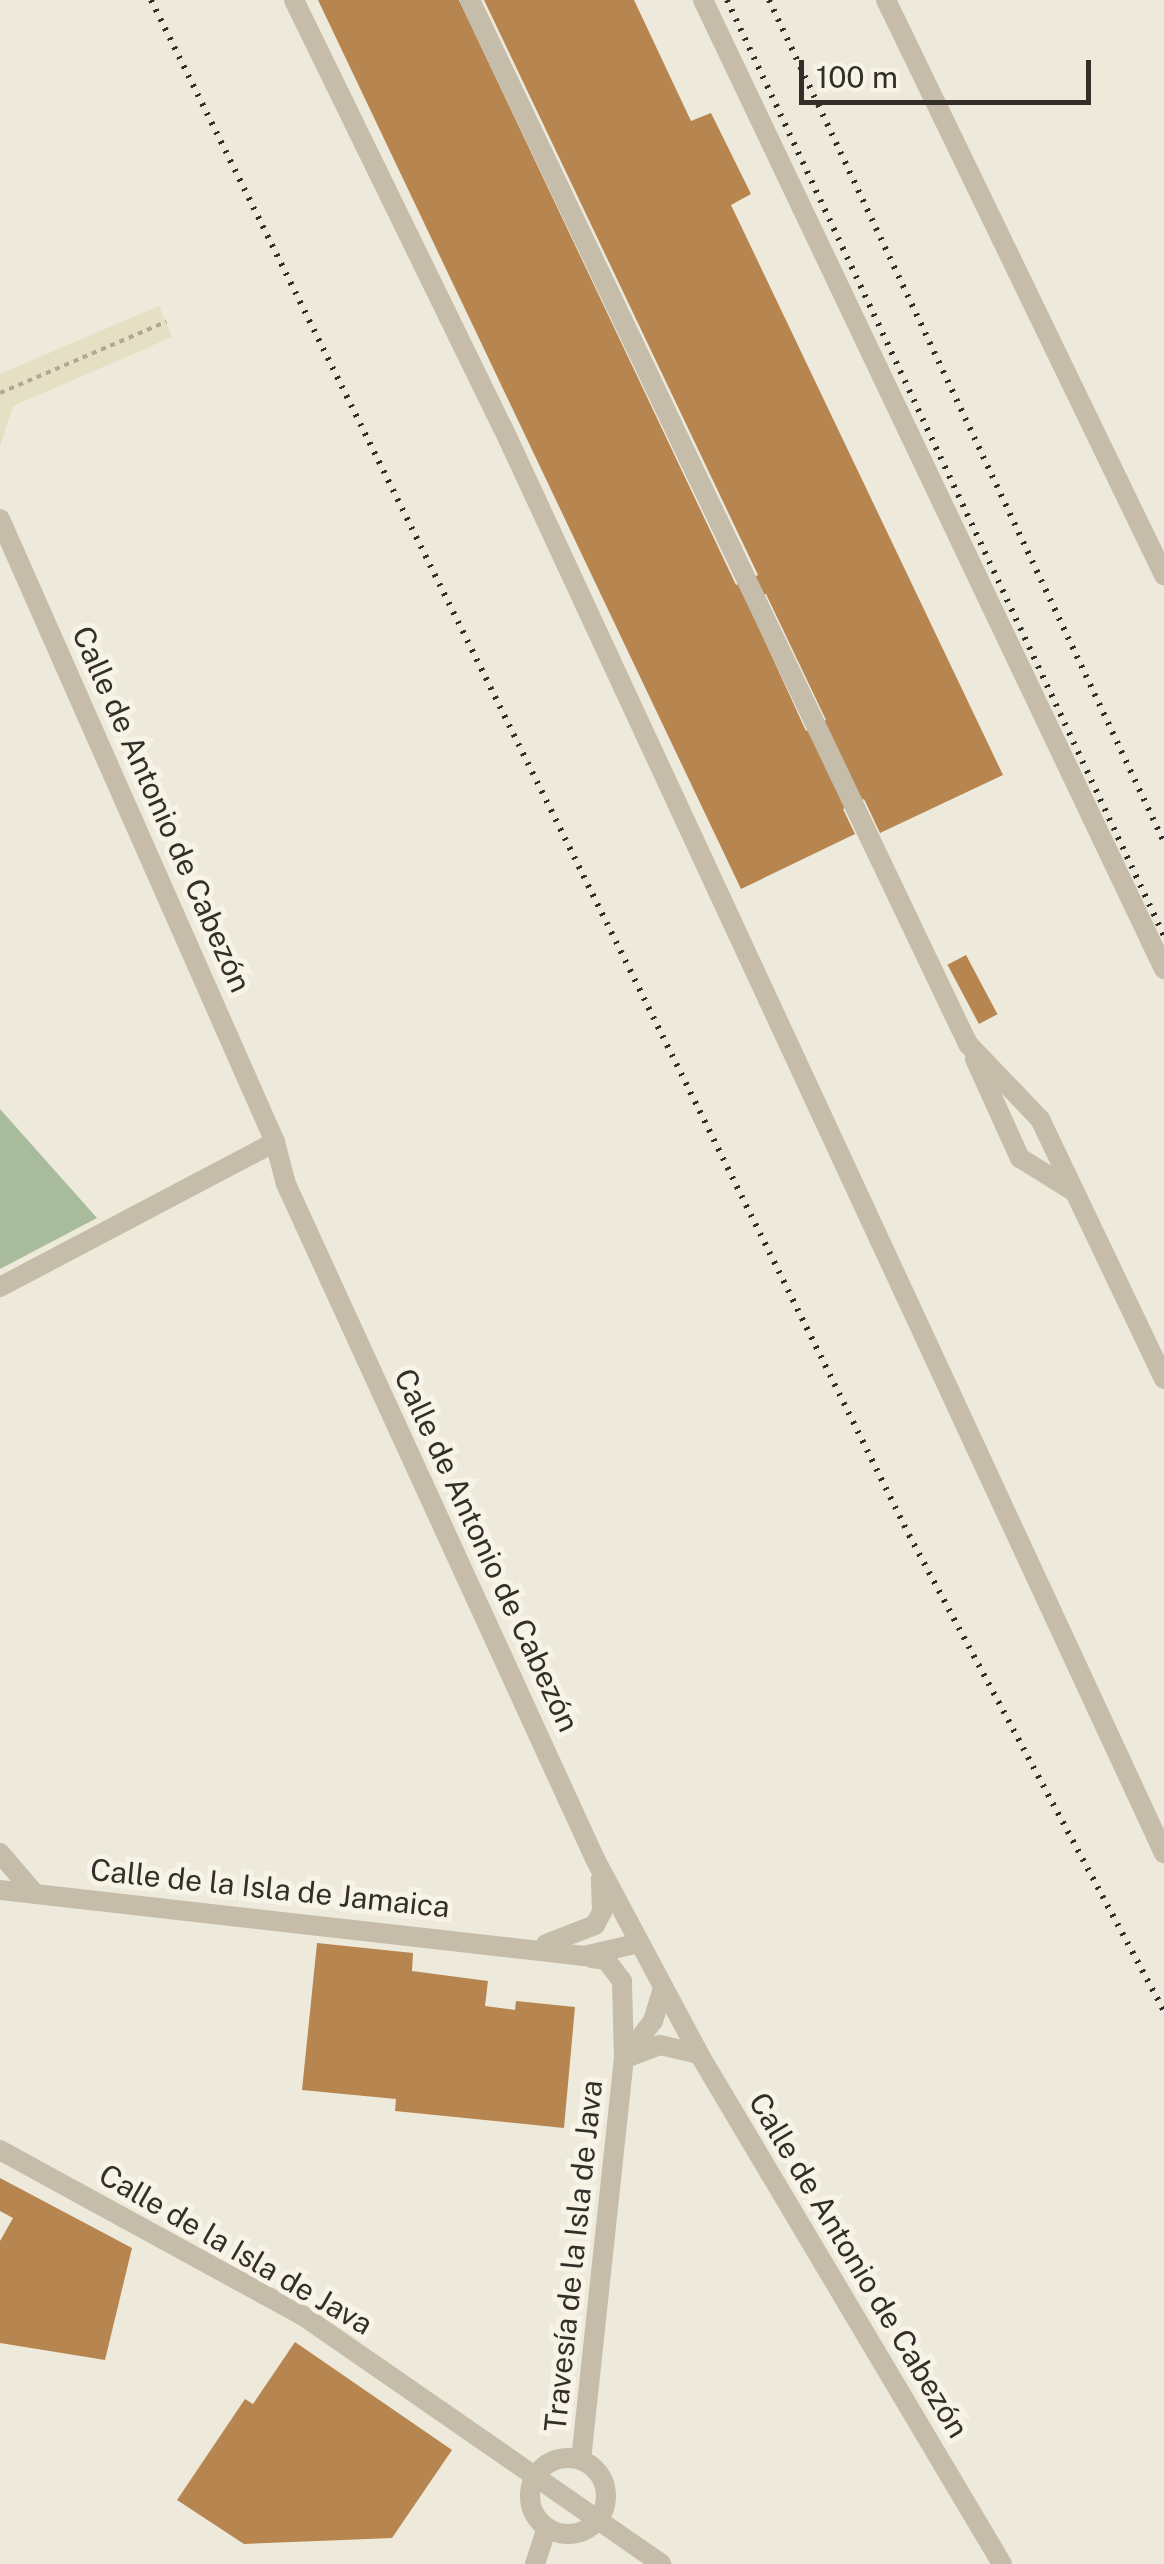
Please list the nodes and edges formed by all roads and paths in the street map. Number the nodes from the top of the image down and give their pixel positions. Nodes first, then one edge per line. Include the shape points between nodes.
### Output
1 (294, 0) edge
2 (470, 0) edge
3 (702, 0) edge
4 (886, 0) edge
5 (166, 322) dead end
6 (0, 393) edge
7 (0, 519) edge
8 (1164, 575) edge
9 (1164, 970) edge
10 (968, 1044) junction
11 (276, 1142) junction
12 (1075, 1192) junction
13 (0, 1286) edge
14 (1164, 1379) edge
15 (0, 1853) edge
16 (1164, 1853) edge
17 (600, 1867) junction
18 (0, 1890) edge
19 (35, 1894) junction
20 (639, 1943) junction
21 (534, 1946) junction
22 (584, 1956) junction
23 (662, 1988) junction
24 (699, 2054) junction
25 (624, 2058) junction
26 (0, 2150) edge
27 (581, 2460) junction
28 (536, 2474) junction
29 (599, 2518) junction
30 (546, 2528) junction
31 (536, 2564) edge
32 (661, 2564) edge
33 (1002, 2564) edge

1 - 16 street via 519,463
2 - 10 street
3 - 9 street
4 - 8 street
5 - 6 path
7 - 11 street, Calle de Antonio de Cabezón
10 - 12 street via 1040,1119
10 - 12 street via 1020,1158
11 - 13 street
11 - 17 street, Calle de Antonio de Cabezón via 286,1184
12 - 14 street
15 - 19 street
17 - 20 street, Calle de Antonio de Cabezón
17 - 21 street, Calle de la Isla de Jamaica via 603,1900 595,1925 567,1940
18 - 19 street, Calle de la Isla de Jamaica
19 - 21 street, Calle de la Isla de Jamaica
20 - 22 street, Calle de la Isla de Jamaica
20 - 23 street, Calle de Antonio de Cabezón
21 - 22 street, Calle de la Isla de Jamaica
22 - 25 street, Travesía de la Isla de Java via 606,1960 622,1981
23 - 24 street, Calle de Antonio de Cabezón
23 - 25 street via 653,2021
24 - 25 street, Travesía de la Isla de Java via 660,2045
24 - 33 street, Calle de Antonio de Cabezón
25 - 27 street, Travesía de la Isla de Java
26 - 28 street, Calle de la Isla de Java via 302,2315
27 - 28 street via 556,2460
27 - 29 street via 605,2484
28 - 29 street, Calle de la Isla de Java
28 - 30 street via 530,2497
29 - 30 street via 569,2534
29 - 32 street, Calle de la Isla de Java
30 - 31 street

